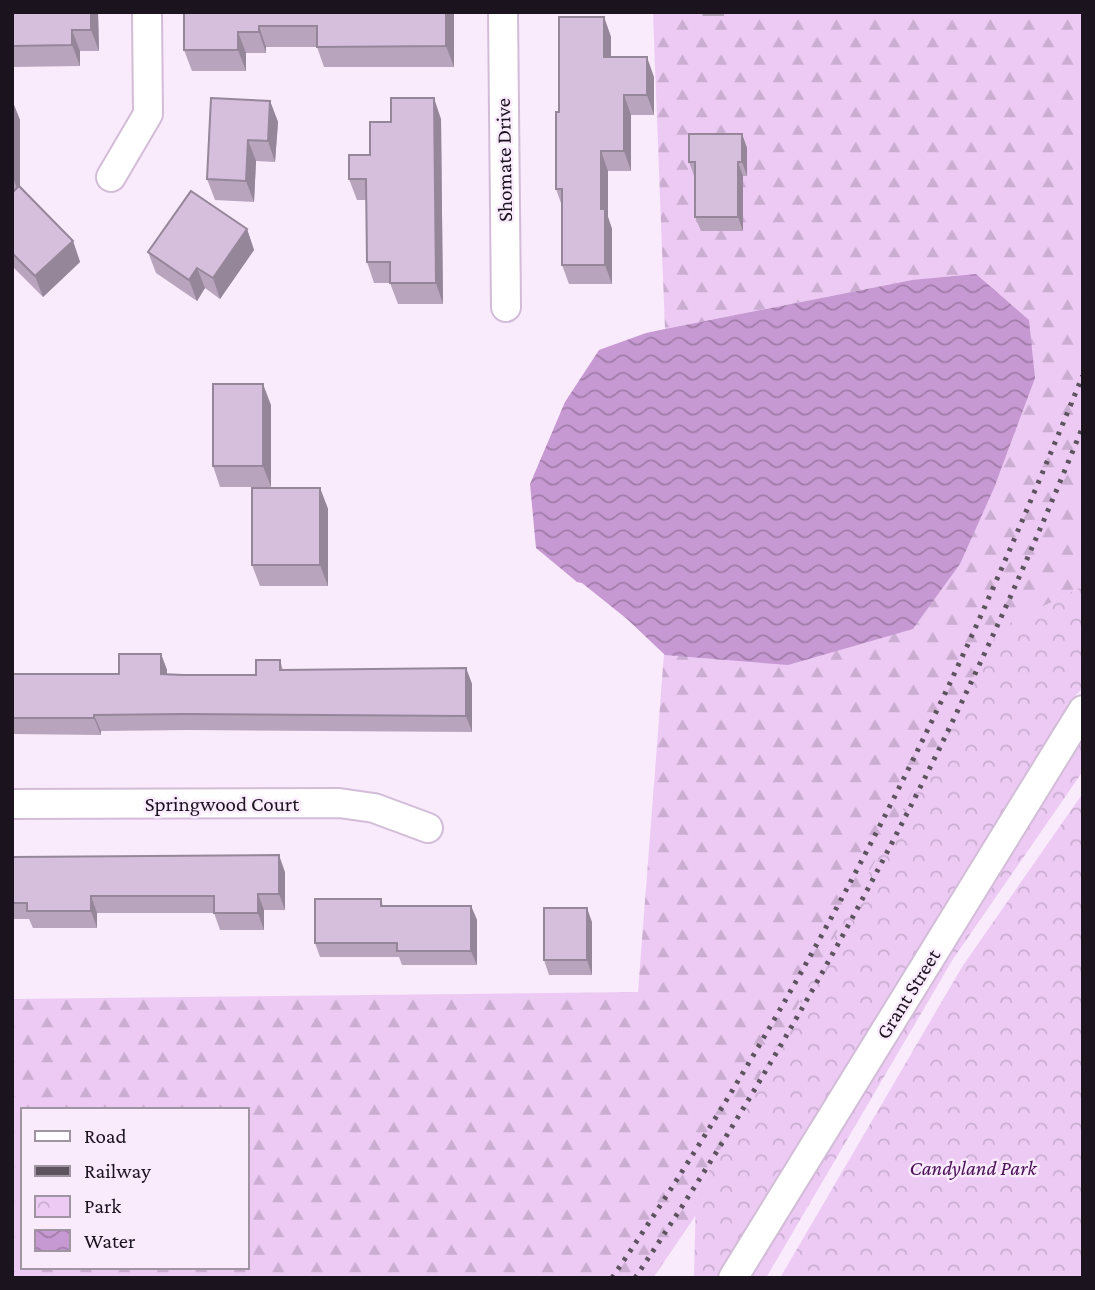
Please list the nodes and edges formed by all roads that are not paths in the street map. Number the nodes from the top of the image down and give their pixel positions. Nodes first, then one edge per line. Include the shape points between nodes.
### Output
1 (147, 12) edge
2 (503, 12) edge
3 (111, 177) dead end
4 (506, 307) dead end
5 (1083, 710) edge
6 (12, 804) edge
7 (428, 828) dead end
8 (733, 1278) edge

1 - 3 street via 148,114
2 - 4 street, Shomate Drive
5 - 8 street, Grant Street
6 - 7 street, Springwood Court via 339,803 374,808

